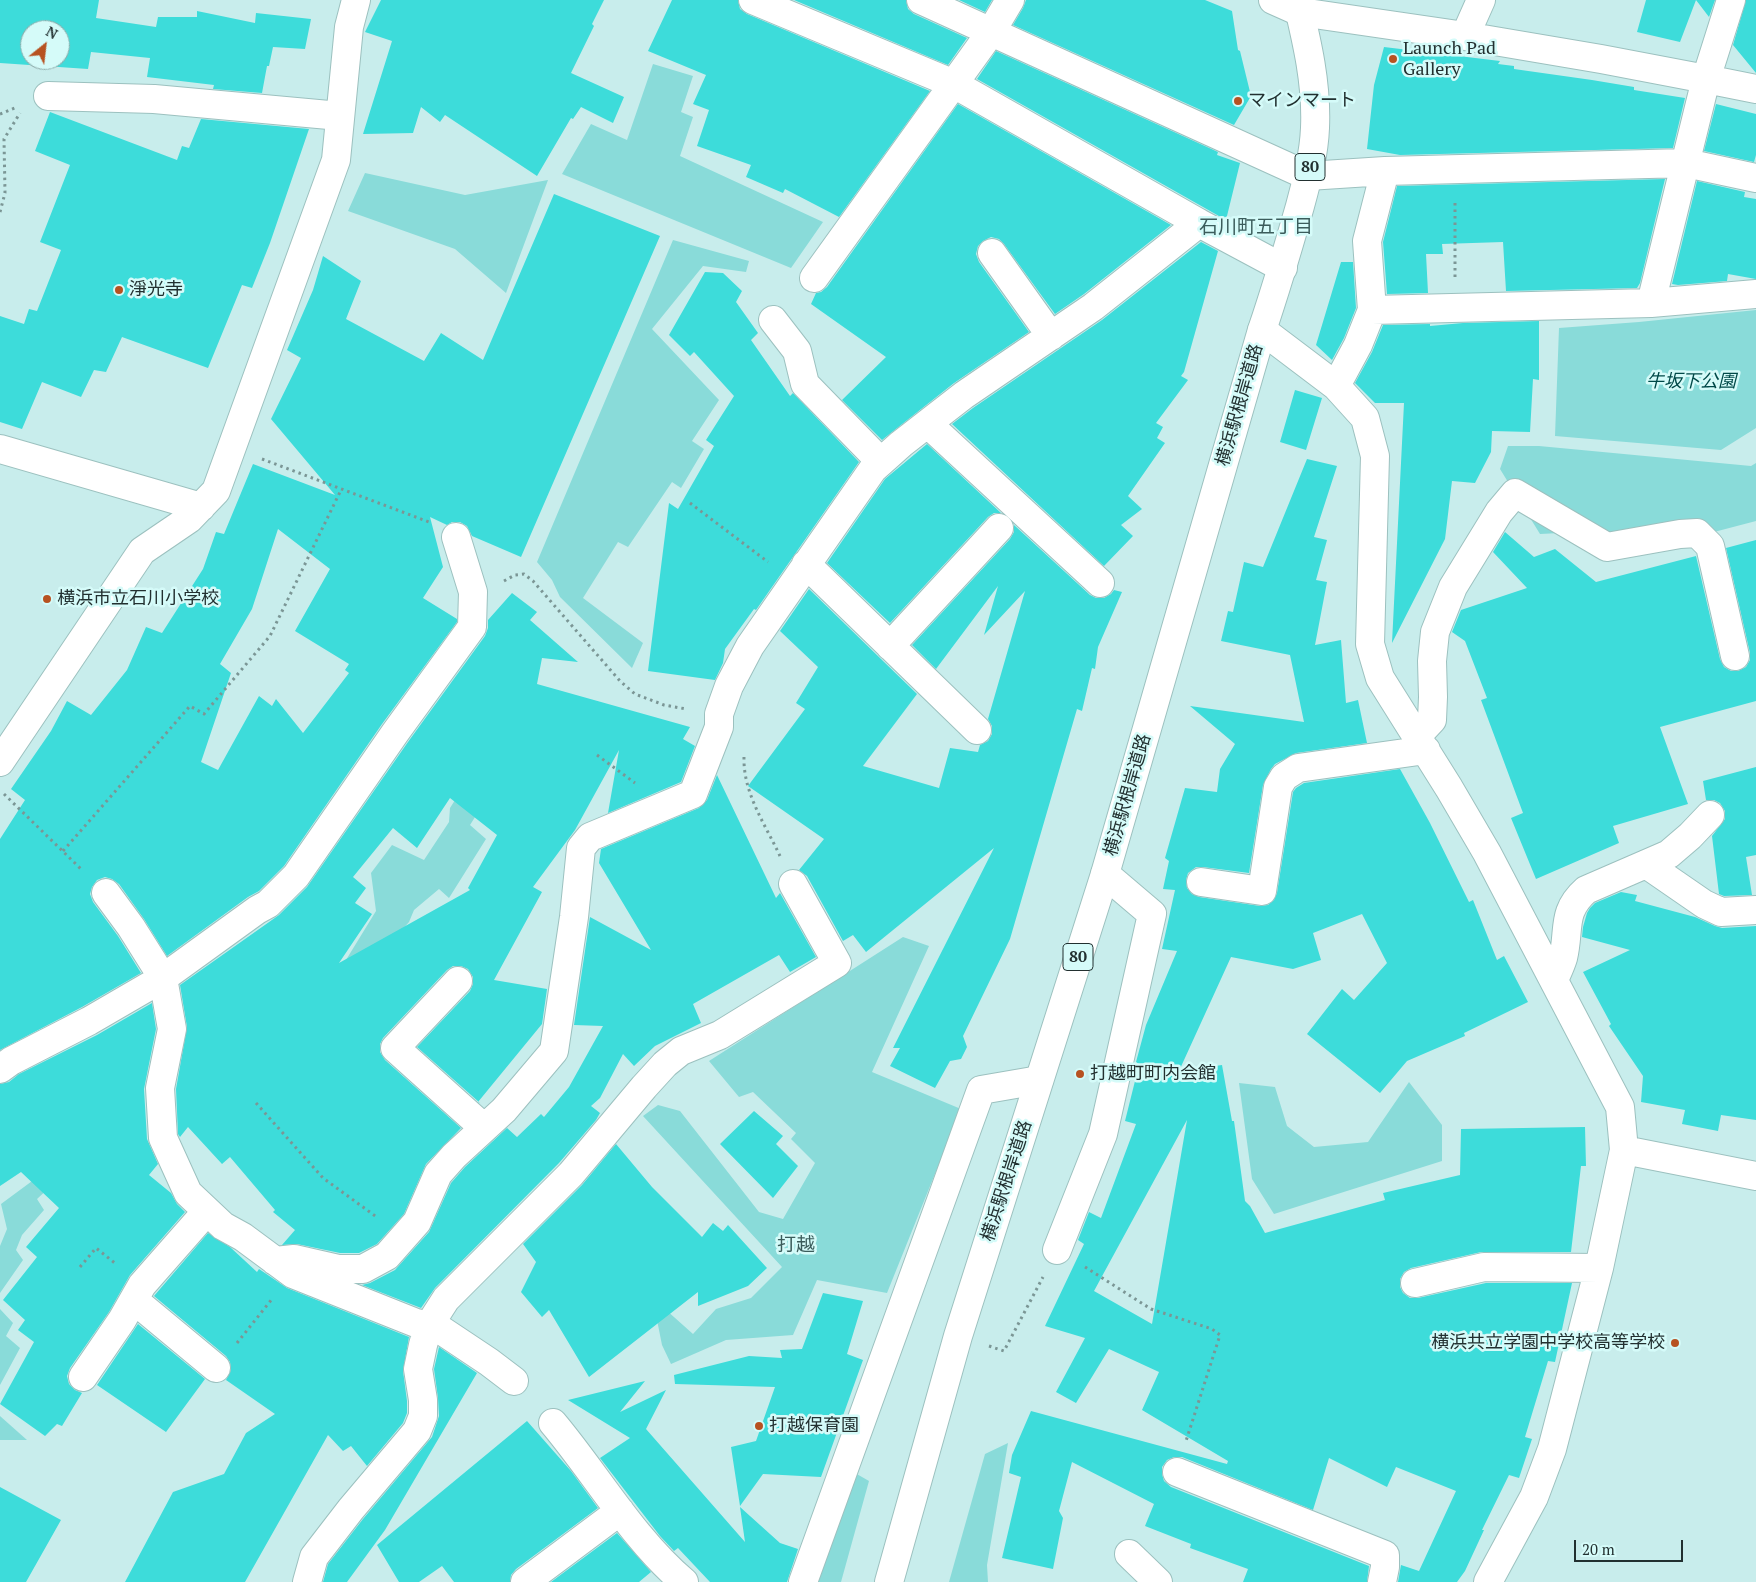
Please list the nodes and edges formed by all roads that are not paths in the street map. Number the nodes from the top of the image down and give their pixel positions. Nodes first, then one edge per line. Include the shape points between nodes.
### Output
1 (356, 0) edge
2 (754, 0) edge
3 (921, 0) edge
4 (1010, 0) edge
5 (1273, 0) edge
6 (1481, 0) edge
7 (1731, 0) edge
8 (1298, 6) edge
9 (991, 32) junction
10 (1465, 36) junction
11 (1706, 79) junction
12 (954, 84) junction
13 (1756, 89) edge
14 (48, 96) dead end
15 (340, 116) junction
16 (1686, 163) junction
17 (1385, 171) junction
18 (1308, 176) junction
19 (1756, 178) edge
20 (1199, 224) junction
21 (992, 253) dead end
22 (1283, 268) junction
23 (814, 278) dead end
24 (1756, 294) edge
25 (1651, 304) junction
26 (1372, 310) junction
27 (773, 320) dead end
28 (1262, 330) junction
29 (1051, 336) junction
30 (1336, 386) junction
31 (928, 424) junction
32 (0, 449) edge
33 (881, 462) junction
34 (200, 507) junction
35 (999, 528) dead end
36 (456, 537) road end
37 (800, 573) junction
38 (1100, 583) dead end
39 (890, 646) junction
40 (1735, 656) dead end
41 (977, 730) dead end
42 (1421, 743) junction
43 (0, 762) edge
44 (1710, 815) dead end
45 (1646, 864) junction
46 (1104, 874) junction
47 (1201, 882) dead end
48 (793, 884) road end
49 (106, 893) road end
50 (1756, 910) edge
51 (163, 978) junction
52 (1554, 980) junction
53 (458, 981) dead end
54 (0, 1069) edge
55 (1039, 1080) junction
56 (484, 1128) junction
57 (1624, 1150) junction
58 (1756, 1176) edge
59 (207, 1211) junction
60 (1057, 1250) road end
61 (284, 1268) junction
62 (1599, 1268) junction
63 (1415, 1283) dead end
64 (138, 1292) junction
65 (428, 1327) junction
66 (216, 1368) road end
67 (83, 1377) dead end
68 (514, 1382) dead end
69 (553, 1423) dead end
70 (1177, 1472) road end
71 (620, 1511) junction
72 (1130, 1554) dead end
73 (307, 1582) edge
74 (525, 1582) edge
75 (684, 1582) edge
76 (803, 1582) edge
77 (889, 1582) edge
78 (1158, 1582) edge
79 (1382, 1582) edge
80 (1488, 1582) edge

1 - 15 street via 349,27
2 - 12 street
3 - 9 street
4 - 9 street
5 - 8 street
6 - 10 street
7 - 11 street
8 - 10 street
8 - 18 street, 横浜駅根岸道路 / 80 via 1311,62 1314,95 1315,128
9 - 12 street
9 - 18 street
10 - 11 street
11 - 13 street
11 - 16 street
12 - 20 street
12 - 23 street
14 - 15 street via 154,99
15 - 34 street via 336,160 216,491
16 - 17 street
16 - 19 street
16 - 25 street
17 - 18 street
17 - 26 street via 1367,241
18 - 22 street, 横浜駅根岸道路 / 80
20 - 22 street
20 - 29 street
21 - 29 street
22 - 28 street, 横浜駅根岸道路 / 80
24 - 25 street
25 - 26 street
26 - 30 street
27 - 33 street via 797,351 805,384
28 - 30 street
28 - 46 street, 横浜駅根岸道路 / 80
29 - 31 street via 964,395
30 - 42 street via 1365,418 1375,456 1370,644 1380,678
31 - 33 street
31 - 38 street
32 - 34 street
33 - 37 street
34 - 43 street via 189,519 142,551
35 - 39 street
36 - 51 street via 473,592 472,627 296,876 268,904
37 - 39 street
37 - 56 street via 750,646 729,686 718,727 693,794 590,837 581,848 554,1051 504,1110
39 - 41 street
40 - 42 street via 1710,546 1697,533 1607,547 1515,493 1499,512 1453,587 1435,632 1432,720
42 - 47 street via 1291,772 1278,787 1262,891
42 - 52 street via 1487,853
44 - 45 street via 1669,854
45 - 50 street via 1704,904 1722,912
45 - 52 street via 1586,890 1576,899 1570,909 1563,958
46 - 55 street, 横浜駅根岸道路 / 80
46 - 60 street via 1152,914 1103,1134
48 - 65 street via 837,963 720,1035 681,1051 665,1064 571,1174 446,1300
49 - 51 street
51 - 54 street
51 - 59 street via 172,1029 160,1088 163,1138 188,1193
52 - 57 street via 1620,1107
53 - 56 street via 395,1048
55 - 76 street via 981,1090
55 - 77 street, 横浜駅根岸道路 / 80 via 958,1336
56 - 61 street via 438,1174 417,1222 387,1256 363,1269 338,1269 294,1259
57 - 58 street
57 - 62 street
59 - 61 street via 223,1226
59 - 64 street
61 - 65 street
62 - 63 street via 1484,1267
62 - 80 street via 1552,1449 1534,1497
64 - 66 street
64 - 67 street
65 - 68 street via 446,1333
65 - 73 street via 418,1369 423,1416 417,1430 314,1557
69 - 71 street
70 - 79 street via 1385,1555
71 - 74 street
71 - 75 street via 668,1569
72 - 78 street

